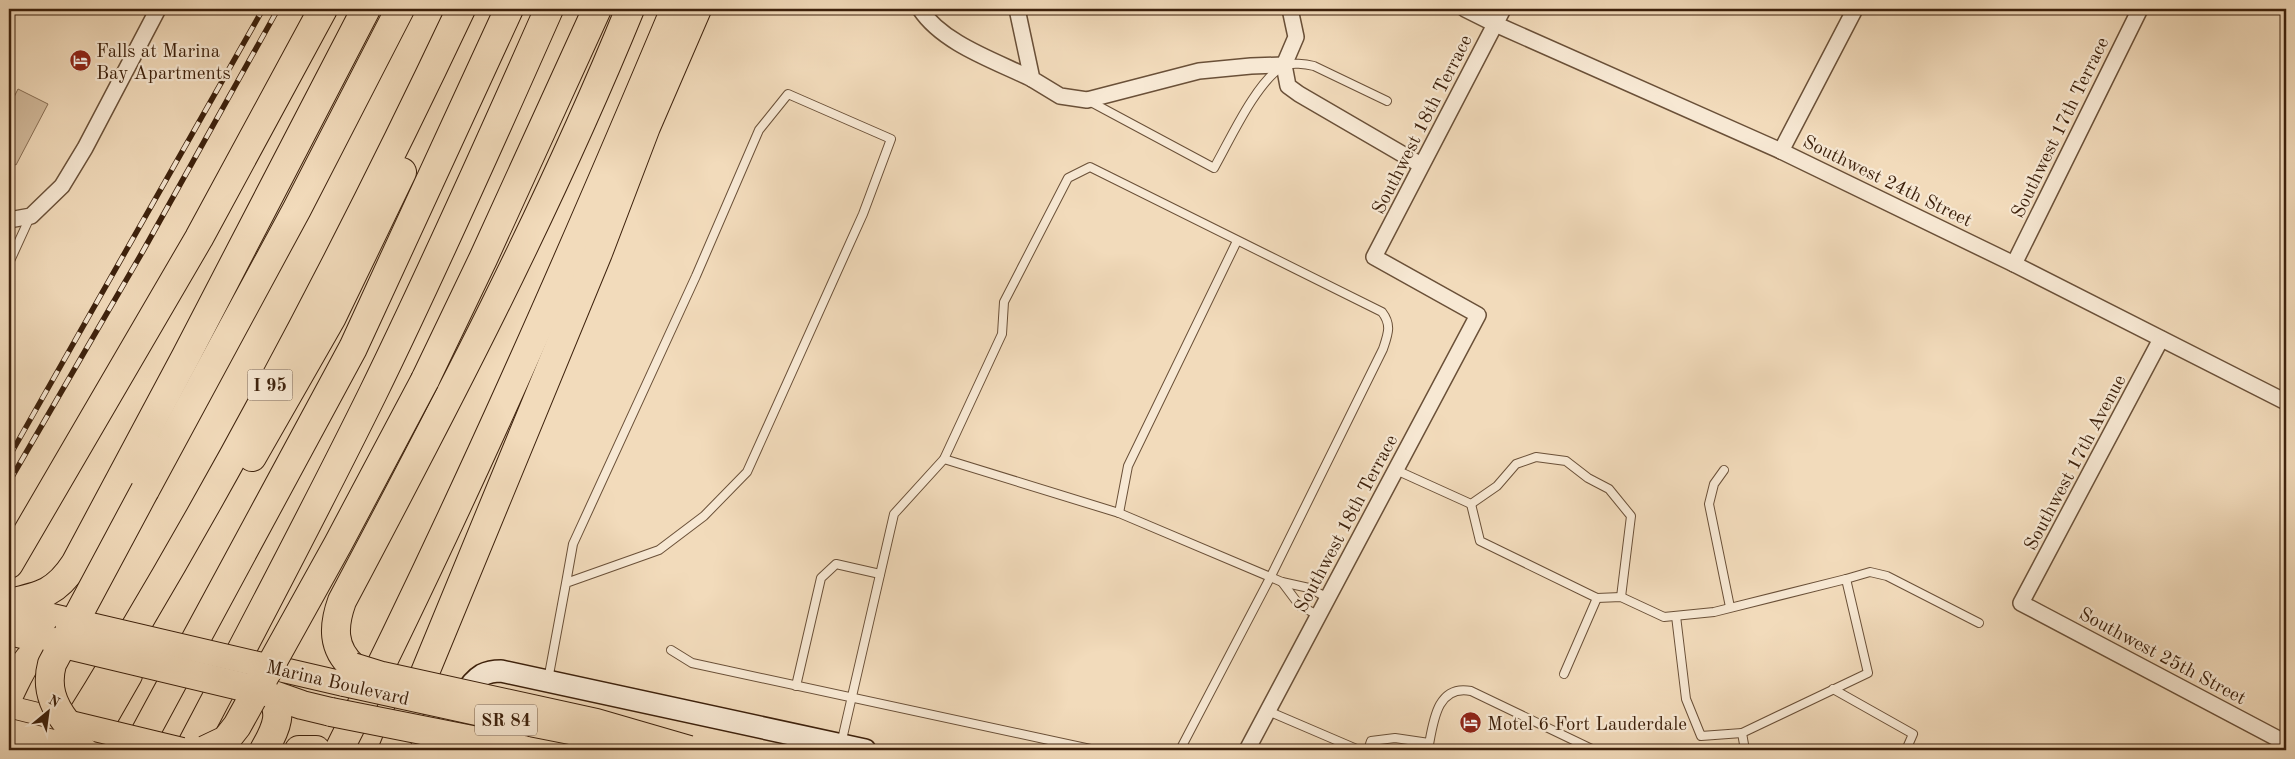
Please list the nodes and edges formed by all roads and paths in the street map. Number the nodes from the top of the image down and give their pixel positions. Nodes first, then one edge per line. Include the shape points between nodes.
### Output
1 (158, 9) edge
2 (323, 9) edge
3 (366, 9) edge
4 (400, 9) edge
5 (461, 9) edge
6 (481, 9) edge
7 (509, 9) edge
8 (549, 9) edge
9 (597, 9) edge
10 (630, 9) edge
11 (675, 9) edge
12 (698, 9) edge
13 (920, 9) edge
14 (1018, 9) edge
15 (1290, 9) edge
16 (1465, 9) edge
17 (1503, 9) edge
18 (1855, 9) edge
19 (2140, 9) edge
20 (1495, 24) junction
21 (1284, 65) junction
22 (1032, 79) junction
23 (1087, 100) junction
24 (1387, 102) dead end
25 (1781, 151) junction
26 (1421, 166) junction
27 (31, 216) junction
28 (9, 220) edge
29 (1237, 241) junction
30 (9, 263) edge
31 (2014, 264) junction
32 (2161, 339) junction
33 (2286, 402) edge
34 (944, 459) junction
35 (1396, 470) junction
36 (1724, 470) dead end
37 (1471, 504) junction
38 (1119, 513) junction
39 (9, 564) edge
40 (880, 574) junction
41 (1271, 576) junction
42 (1846, 579) junction
43 (1282, 582) junction
44 (566, 583) junction
45 (1621, 597) junction
46 (1328, 598) junction
47 (1597, 598) junction
48 (2022, 603) joint
49 (1730, 607) junction
50 (1318, 615) junction
51 (13, 616) edge
52 (1676, 616) junction
53 (1979, 623) dead end
54 (60, 630) junction
55 (671, 650) dead end
56 (1564, 674) dead end
57 (348, 675) junction
58 (270, 680) junction
59 (548, 680) junction
60 (796, 686) junction
61 (1832, 689) junction
62 (9, 695) edge
63 (852, 698) junction
64 (9, 708) edge
65 (1268, 711) junction
66 (66, 722) junction
67 (9, 731) edge
68 (1742, 733) junction
69 (2286, 743) edge
70 (841, 745) junction
71 (1428, 747) edge
72 (60, 750) edge
73 (85, 750) edge
74 (136, 750) edge
75 (182, 750) edge
76 (188, 750) edge
77 (205, 750) edge
78 (264, 750) edge
79 (339, 750) edge
80 (392, 750) edge
81 (439, 750) edge
82 (523, 750) edge
83 (670, 750) edge
84 (689, 750) edge
85 (865, 750) edge
86 (1095, 750) edge
87 (1178, 750) edge
88 (1247, 750) edge
89 (1359, 750) edge
90 (1368, 750) edge
91 (1594, 750) edge
92 (1745, 750) edge
93 (1906, 750) edge

1 - 27 street via 62,186
2 - 39 highway via 203,230
3 - 51 highway via 75,564 50,592
4 - 66 highway, bridge via 297,209 54,658 49,674 50,690 55,706
5 - 72 highway, I 95 via 383,169 274,378 136,628
6 - 73 highway via 332,316
7 - 74 highway via 353,348
8 - 76 highway via 373,392
9 - 77 highway, bridge via 483,259 372,481 236,726 226,740
10 - 57 highway via 489,318 342,601 336,619 335,640
11 - 79 highway via 499,418
12 - 80 highway via 646,127 598,253
13 - 22 street via 947,37
14 - 22 street
15 - 21 street via 1296,37
16 - 20 street, Southwest 24th Street
17 - 20 street, Southwest 18th Terrace
18 - 25 street
19 - 31 street, Southwest 17th Terrace
20 - 25 street, Southwest 24th Street
20 - 26 street, Southwest 18th Terrace
21 - 23 street via 1199,71
21 - 23 lane via 1261,86 1214,168
21 - 24 lane via 1314,66
21 - 26 street via 1288,86
22 - 23 street via 1060,96
25 - 31 street, Southwest 24th Street
26 - 35 street, Southwest 18th Terrace via 1374,257 1478,315
27 - 28 street
27 - 30 lane
29 - 34 lane via 1090,167 1068,178 1004,302 1002,334
29 - 38 lane via 1128,466
29 - 41 lane via 1382,312 1390,330
31 - 32 street, Southwest 24th Street
32 - 33 street, Southwest 24th Street
32 - 48 street, Southwest 17th Avenue
34 - 38 lane
34 - 40 lane via 894,514
35 - 37 lane
35 - 46 street, Southwest 18th Terrace
36 - 49 lane via 1714,484 1709,504
37 - 45 lane via 1497,486 1516,464 1536,457 1566,461 1609,489 1631,516
37 - 47 lane via 1480,541
38 - 41 lane
40 - 60 lane via 836,564 821,578
40 - 63 lane
41 - 43 lane
41 - 87 lane
42 - 49 lane
42 - 53 lane via 1870,572 1887,576
42 - 61 lane via 1868,673
43 - 46 lane via 1308,588
43 - 50 lane via 1300,606
44 - 44 lane via 659,550 704,516 746,472 863,214 891,139 788,94 759,130 573,544
44 - 59 lane
45 - 47 lane
45 - 52 lane via 1664,617
46 - 50 street, Southwest 18th Terrace
47 - 56 lane
48 - 69 street, Southwest 25th Street
49 - 52 lane
50 - 65 street, Southwest 18th Terrace
51 - 54 highway
52 - 68 lane via 1686,699 1701,736
54 - 58 highway, bridge
54 - 62 highway via 27,659
55 - 60 lane via 692,663
57 - 58 main road, Marina Boulevard / SR 84
57 - 83 main road, Marina Boulevard / SR 84, bridge via 540,726
57 - 84 highway, bridge via 382,676 596,723
58 - 78 highway via 278,715
58 - 82 highway, bridge via 302,705
59 - 70 main road
59 - 81 main road via 501,671 481,676 470,686
60 - 63 lane
61 - 68 lane
61 - 93 lane via 1913,734
63 - 70 lane
63 - 86 lane
64 - 66 main road
65 - 88 street, Southwest 18th Terrace
65 - 89 lane
66 - 75 main road, bridge
67 - 73 main road, bridge
68 - 92 lane
70 - 85 main road
71 - 90 lane via 1395,738 1371,741
71 - 91 lane via 1440,703 1449,692 1460,688 1471,690

